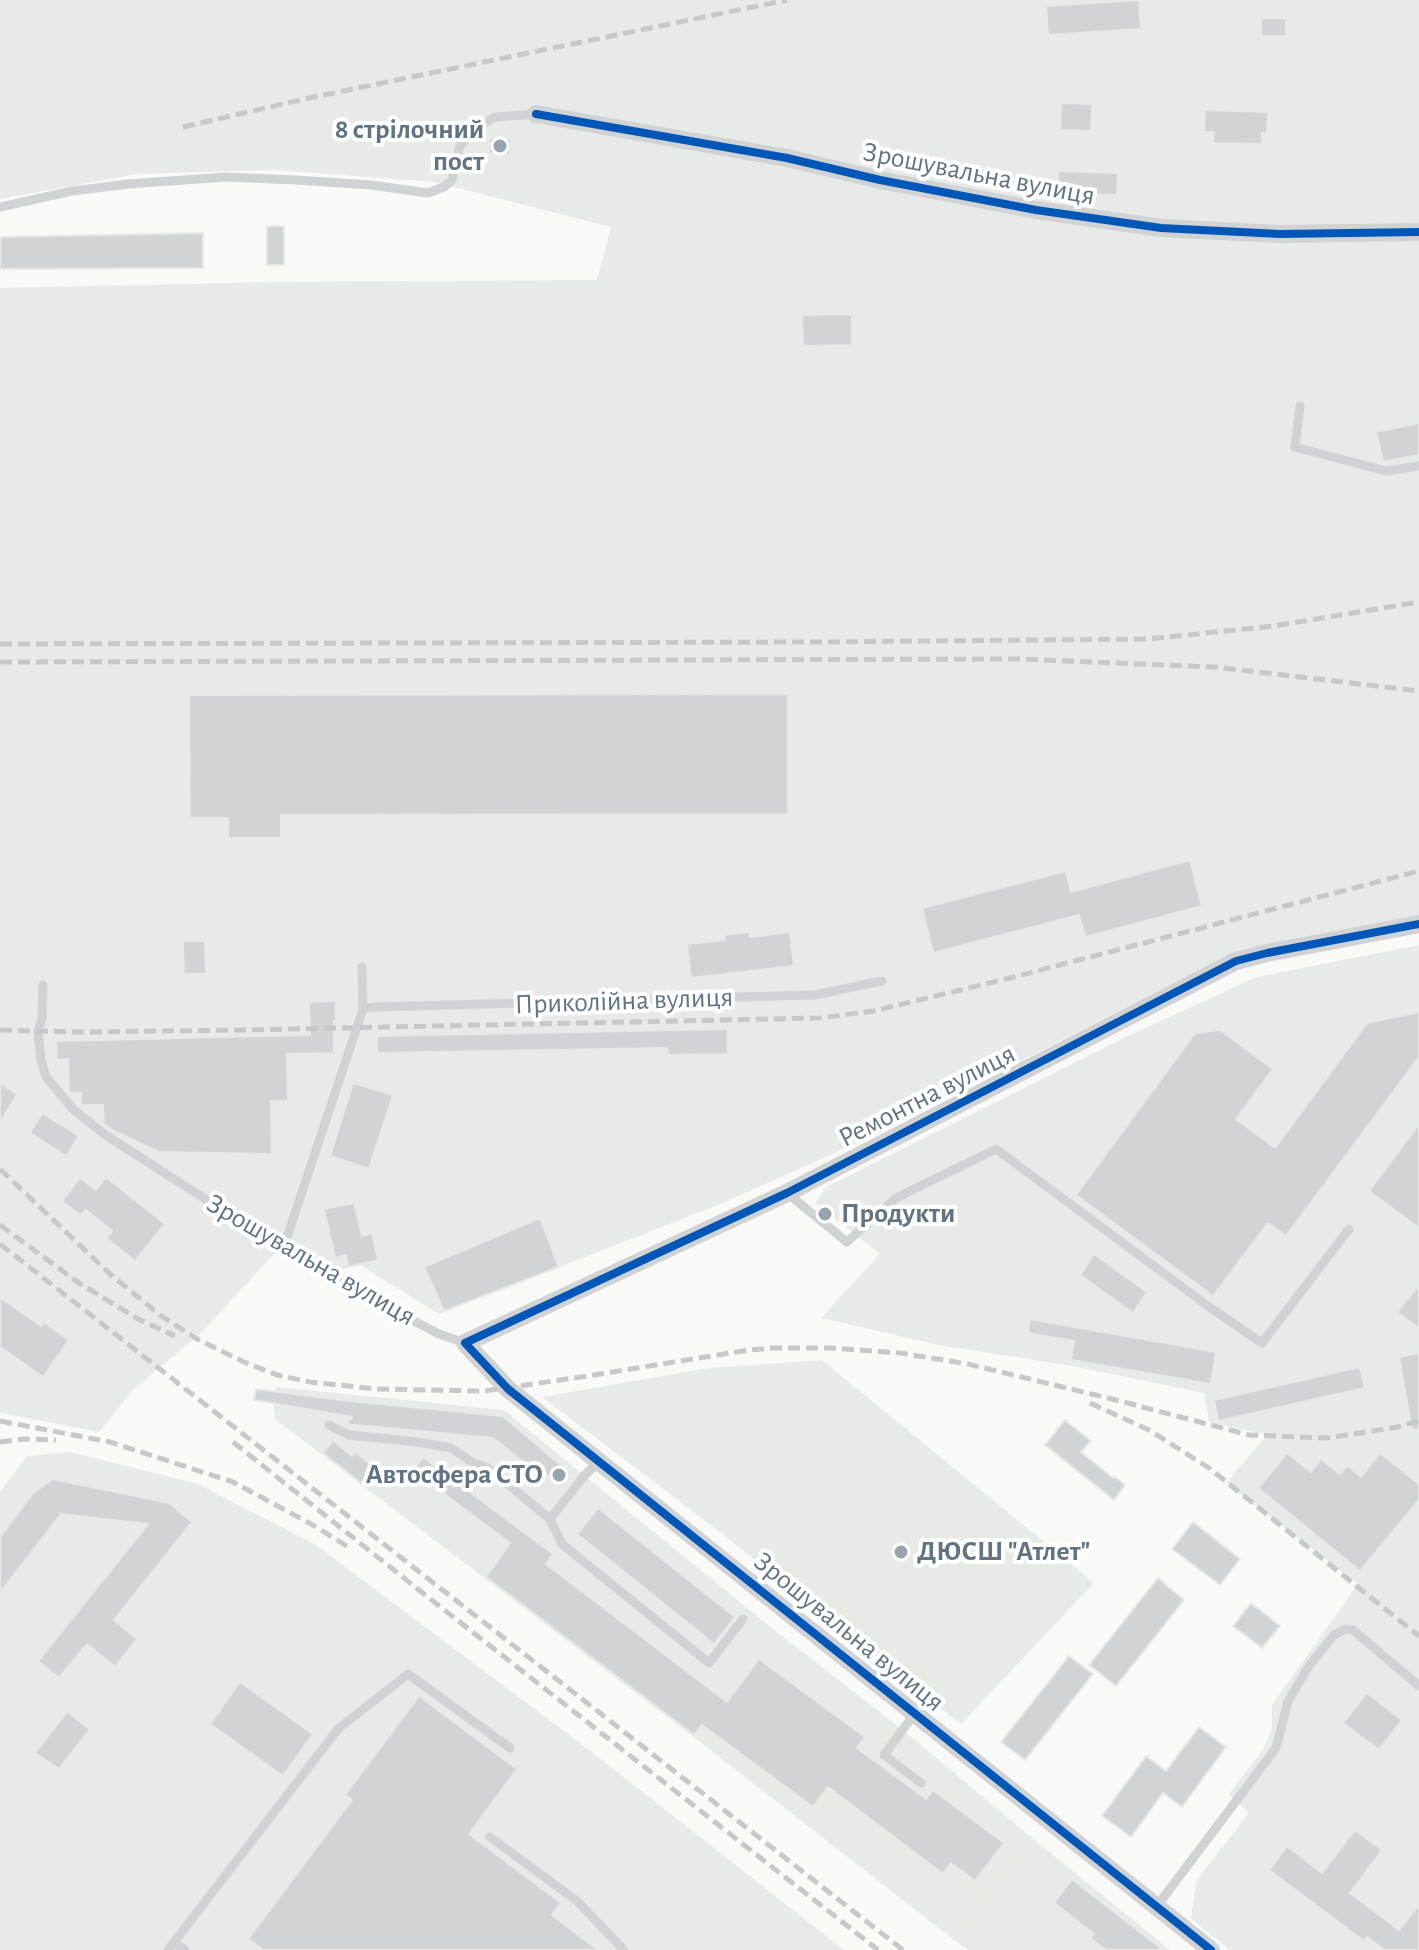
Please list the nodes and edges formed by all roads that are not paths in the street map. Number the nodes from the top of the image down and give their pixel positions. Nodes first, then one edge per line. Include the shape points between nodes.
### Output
1 (536, 114) joint
2 (0, 207) edge
3 (1419, 232) edge
4 (1300, 406) dead end
5 (1419, 466) edge
6 (1419, 924) edge
7 (362, 967) dead end
8 (882, 981) dead end
9 (43, 985) dead end
10 (363, 1009) junction
11 (787, 1193) junction
12 (1349, 1229) dead end
13 (283, 1249) junction
14 (465, 1343) junction
15 (329, 1425) dead end
16 (599, 1461) junction
17 (550, 1519) junction
18 (743, 1619) dead end
19 (1419, 1686) edge
20 (915, 1713) junction
21 (510, 1748) dead end
22 (921, 1783) dead end
23 (490, 1837) dead end
24 (1157, 1906) junction
25 (171, 1946) edge
26 (185, 1950) edge
27 (624, 1950) edge
28 (1211, 1950) edge

1 - 2 lane via 495,117 472,131 459,148 452,180 428,193 226,177 72,191
1 - 3 street, Зрошувальна вулиця via 787,158 1036,210 1161,228 1280,234
4 - 5 lane via 1295,447 1386,471
6 - 11 street, Ремонтна вулиця via 1236,961
7 - 10 lane
8 - 10 lane, Приколійна вулиця via 814,995
9 - 13 lane, Зрошувальна вулиця via 41,1060 46,1077 74,1110
10 - 13 lane
11 - 12 lane via 847,1242 896,1198 996,1149 1262,1343
11 - 14 street, Ремонтна вулиця
13 - 14 lane, Зрошувальна вулиця
14 - 16 street, Зрошувальна вулиця via 508,1389
15 - 17 lane via 349,1435 451,1448 488,1468
16 - 17 lane
16 - 20 street, Зрошувальна вулиця
17 - 18 lane via 562,1544 709,1663
19 - 24 lane via 1353,1630 1334,1635 1288,1701 1276,1748
20 - 22 lane via 884,1755
20 - 24 street, Зрошувальна вулиця
21 - 25 lane via 408,1674 338,1729
23 - 27 lane via 577,1901
24 - 28 street, Зрошувальна вулиця
25 - 26 lane

